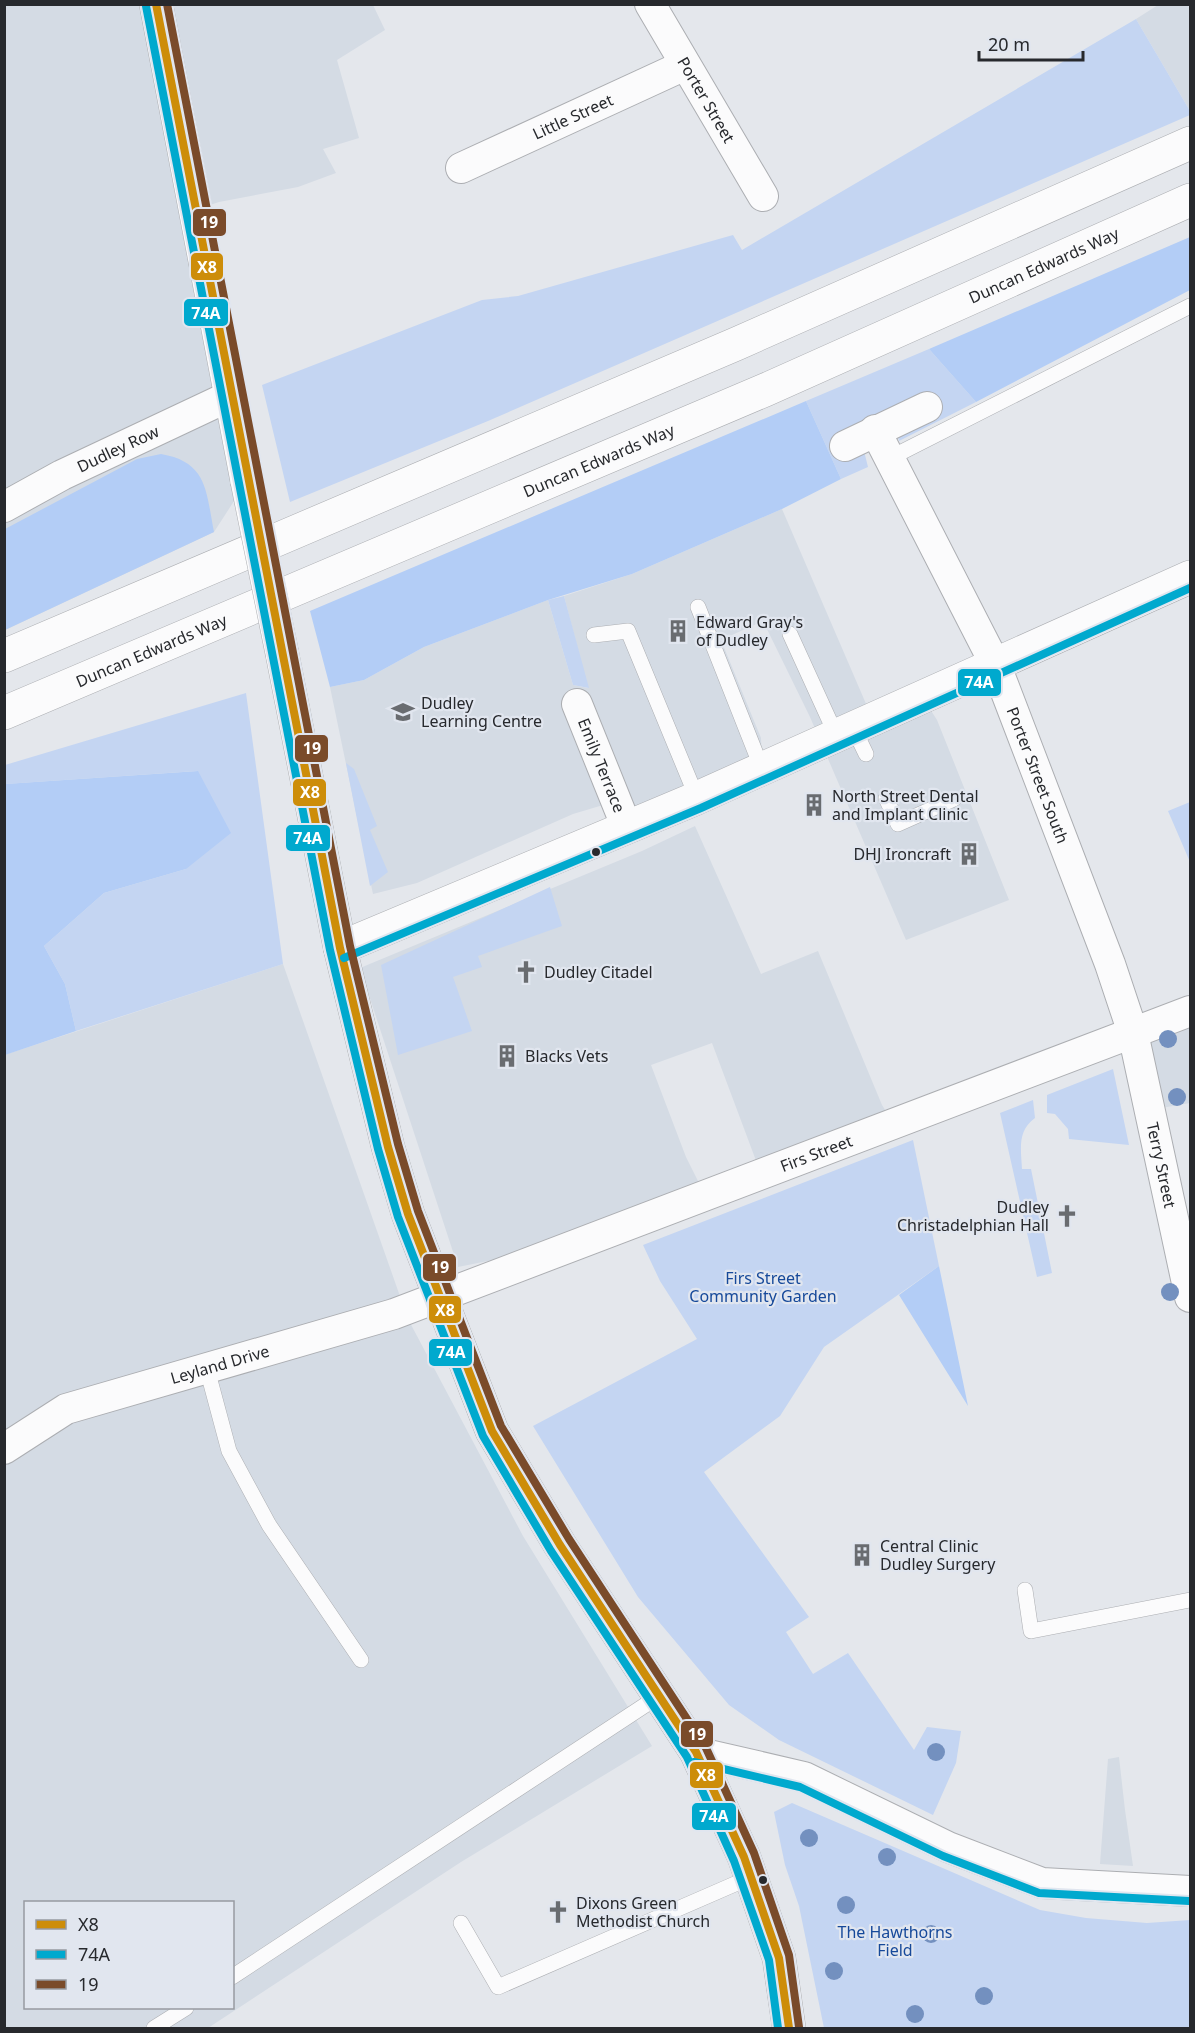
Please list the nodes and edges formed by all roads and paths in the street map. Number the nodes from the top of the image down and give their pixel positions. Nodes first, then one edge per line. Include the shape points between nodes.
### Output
1 (156, 4) edge
2 (650, 4) edge
3 (685, 65) junction
4 (1191, 143) edge
5 (461, 168) dead end
6 (762, 196) dead end
7 (1191, 200) edge
8 (1191, 306) edge
9 (232, 395) junction
10 (927, 407) dead end
11 (875, 430) junction
12 (846, 446) dead end
13 (890, 458) junction
14 (4, 507) edge
15 (1191, 577) edge
16 (698, 607) dead end
17 (790, 634) dead end
18 (594, 635) dead end
19 (4, 656) edge
20 (996, 666) junction
21 (578, 704) dead end
22 (4, 713) edge
23 (852, 740) junction
24 (762, 769) junction
25 (697, 798) junction
26 (886, 798) dead end
27 (954, 799) dead end
28 (627, 828) junction
29 (340, 948) junction
30 (1191, 1011) edge
31 (1133, 1033) junction
32 (442, 1295) junction
33 (1191, 1298) edge
34 (207, 1369) junction
35 (4, 1449) edge
36 (1024, 1590) dead end
37 (1191, 1600) edge
38 (361, 1660) dead end
39 (659, 1696) junction
40 (696, 1752) junction
41 (751, 1877) junction
42 (1191, 1891) edge
43 (461, 1923) dead end
44 (234, 1976) edge
45 (183, 2009) edge
46 (154, 2028) edge
47 (789, 2028) edge

1 - 9 main road
2 - 3 street, Porter Street
3 - 5 street, Little Street
3 - 6 street, Porter Street
4 - 19 main road via 736,344
7 - 22 main road, Duncan Edwards Way via 765,390
8 - 13 lane
9 - 14 street, Dudley Row
9 - 29 main road, bridge
10 - 11 street
11 - 12 street
11 - 13 street, Porter Street South
13 - 20 street, Porter Street South
15 - 20 main road
16 - 24 lane
17 - 23 lane
18 - 25 lane via 628,631
20 - 23 main road
20 - 31 street, Porter Street South
21 - 28 street, Emily Terrace
23 - 24 main road
24 - 25 main road
25 - 28 main road
26 - 27 lane via 898,824
28 - 29 main road
29 - 32 main road via 405,1203
30 - 31 street, Firs Street
31 - 32 street, Firs Street
31 - 33 street, Terry Street
32 - 34 street, Leyland Drive via 394,1314
32 - 39 main road via 492,1431 560,1545
34 - 35 street, Leyland Drive via 66,1409
34 - 38 lane via 229,1451 269,1525
36 - 37 lane via 1031,1631
39 - 40 main road
39 - 44 lane
40 - 41 main road
40 - 42 street via 804,1777 948,1846 1042,1883
41 - 43 lane via 498,1987
41 - 47 main road via 778,1958
45 - 46 lane

